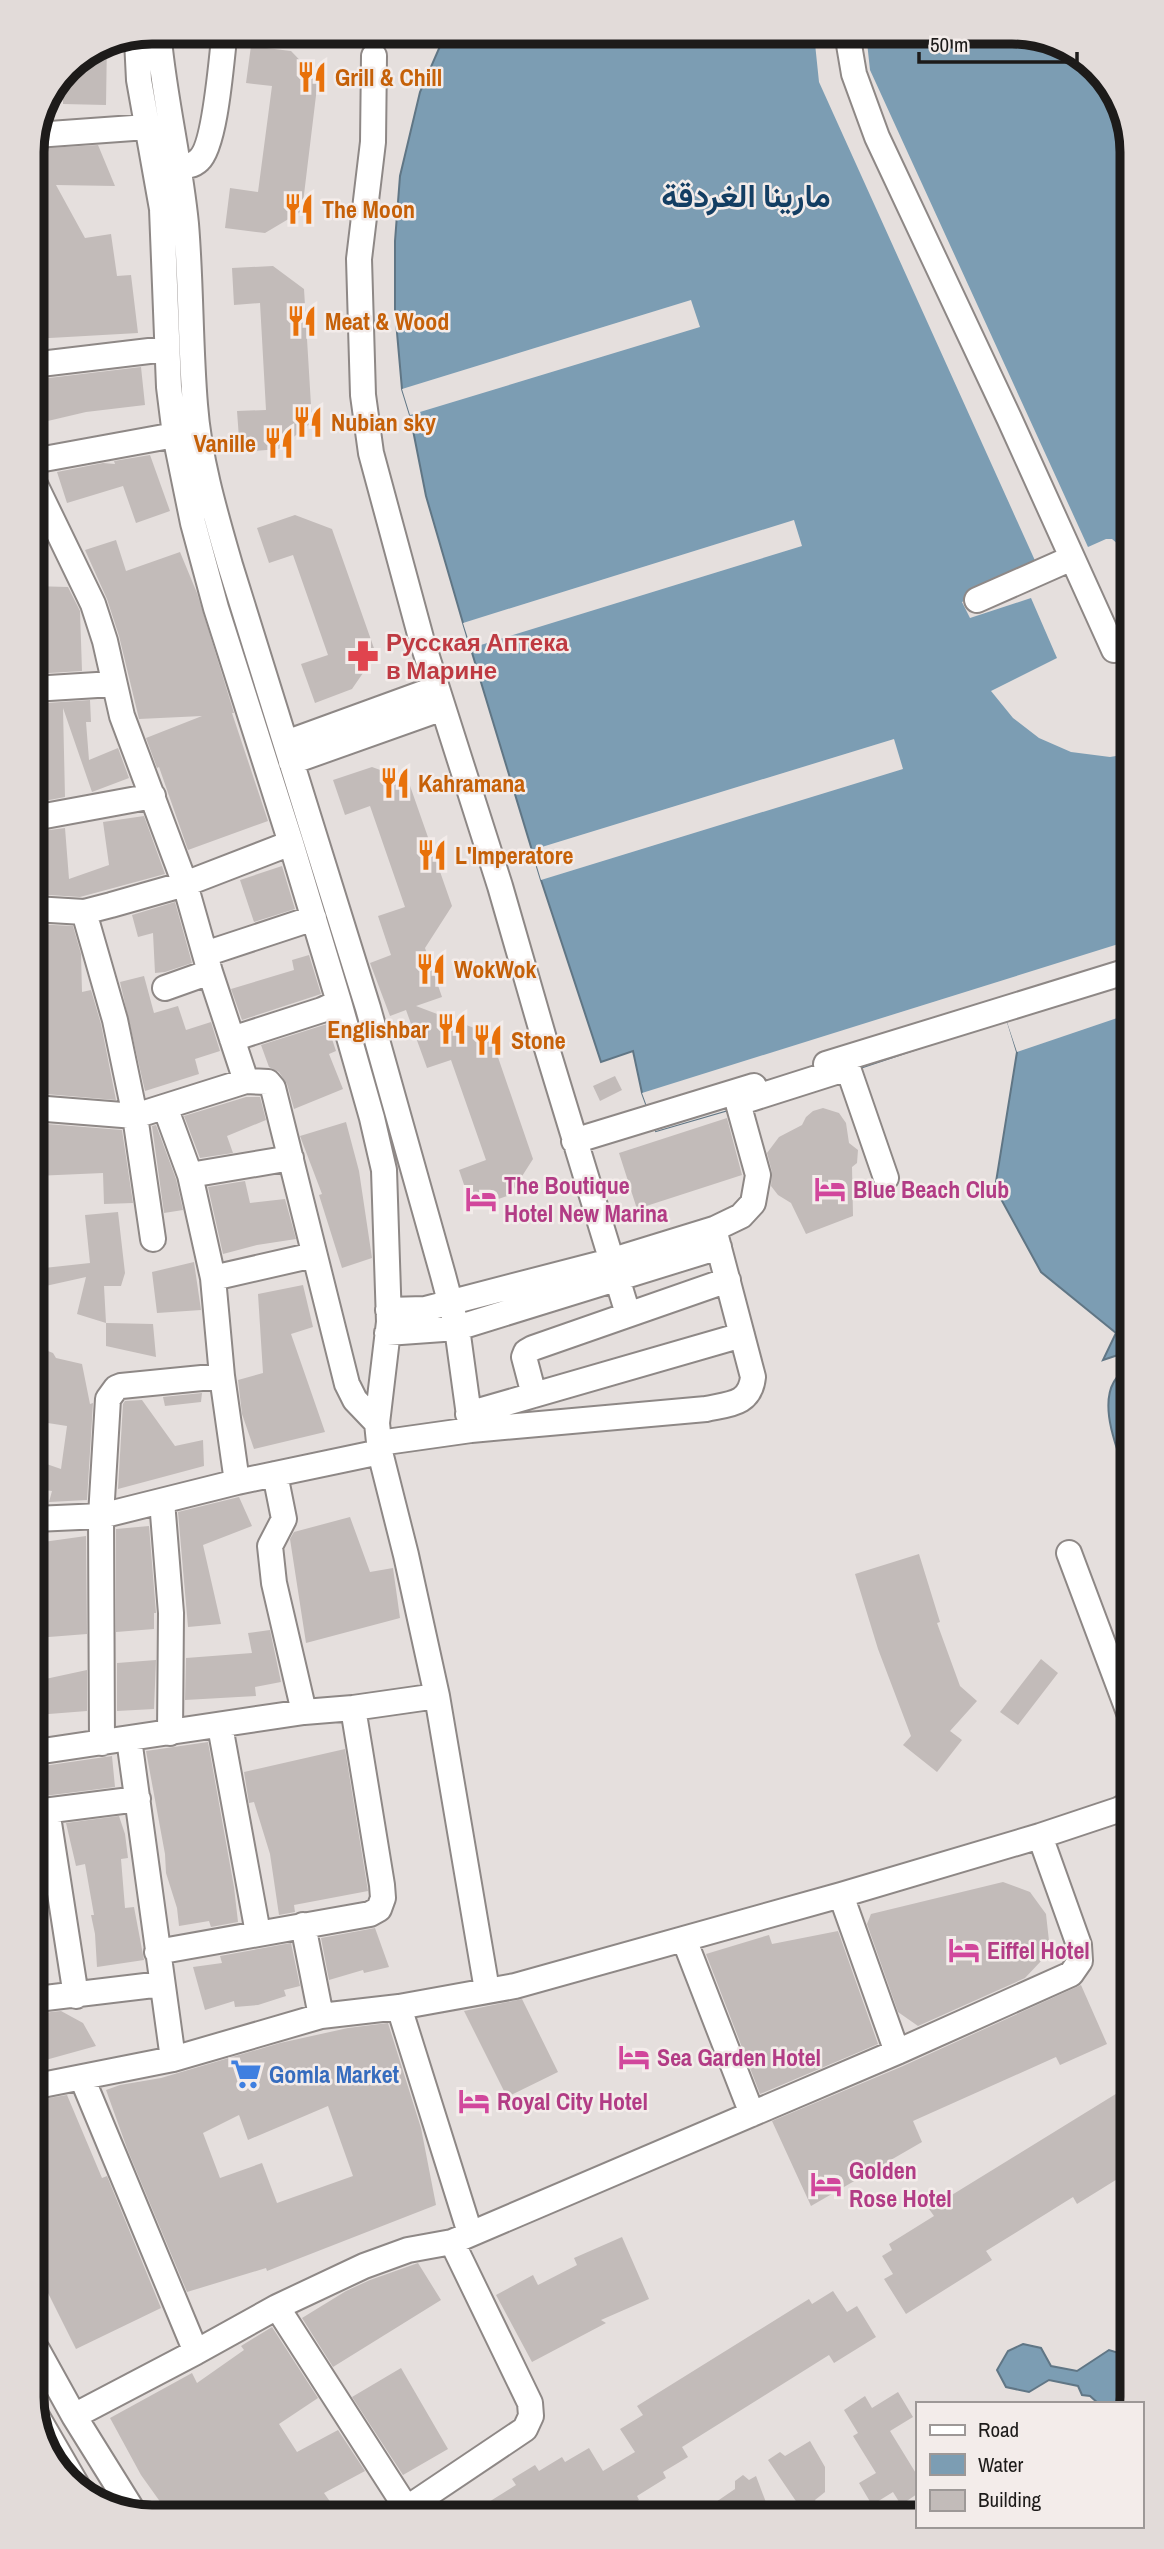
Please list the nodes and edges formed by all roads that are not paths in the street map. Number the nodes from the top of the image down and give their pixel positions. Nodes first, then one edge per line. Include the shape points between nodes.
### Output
1 (159, 44) edge
2 (224, 44) edge
3 (849, 44) edge
4 (137, 45) edge
5 (374, 56) dead end
6 (147, 127) junction
7 (45, 134) edge
8 (178, 166) junction
9 (166, 349) junction
10 (44, 364) edge
11 (175, 435) junction
12 (44, 459) edge
13 (44, 503) edge
14 (1072, 558) junction
15 (978, 600) dead end
16 (1114, 650) dead end
17 (113, 684) junction
18 (44, 688) edge
19 (440, 698) junction
20 (288, 752) junction
21 (153, 796) junction
22 (44, 816) edge
23 (292, 843) junction
24 (185, 884) junction
25 (44, 909) edge
26 (84, 912) junction
27 (314, 918) junction
28 (207, 963) junction
29 (1120, 973) edge
30 (165, 988) dead end
31 (339, 1002) junction
32 (232, 1039) junction
33 (246, 1081) junction
34 (168, 1107) junction
35 (44, 1109) edge
36 (135, 1116) junction
37 (574, 1141) junction
38 (291, 1158) junction
39 (190, 1175) junction
40 (886, 1178) dead end
41 (716, 1238) junction
42 (153, 1239) dead end
43 (314, 1255) junction
44 (613, 1269) junction
45 (212, 1278) junction
46 (728, 1280) junction
47 (451, 1303) junction
48 (628, 1314) junction
49 (388, 1321) junction
50 (457, 1328) junction
51 (742, 1335) junction
52 (222, 1376) junction
53 (534, 1395) junction
54 (469, 1422) junction
55 (378, 1439) junction
56 (275, 1474) junction
57 (237, 1482) junction
58 (162, 1501) junction
59 (101, 1516) junction
60 (44, 1519) edge
61 (1069, 1553) dead end
62 (1120, 1691) edge
63 (437, 1696) junction
64 (353, 1708) junction
65 (304, 1712) junction
66 (220, 1726) junction
67 (170, 1733) junction
68 (129, 1739) junction
69 (102, 1743) junction
70 (44, 1751) edge
71 (138, 1799) junction
72 (1120, 1809) edge
73 (44, 1811) edge
74 (44, 1827) edge
75 (1040, 1836) junction
76 (841, 1895) junction
77 (303, 1925) junction
78 (258, 1933) junction
79 (684, 1938) junction
80 (157, 1952) junction
81 (162, 1984) junction
82 (487, 1990) junction
83 (76, 1996) junction
84 (44, 1998) edge
85 (399, 2007) junction
86 (321, 2016) junction
87 (897, 2052) junction
88 (173, 2059) junction
89 (82, 2078) junction
90 (44, 2085) edge
91 (752, 2114) junction
92 (461, 2238) junction
93 (276, 2306) junction
94 (196, 2352) junction
95 (44, 2362) edge
96 (74, 2416) junction
97 (128, 2503) edge
98 (398, 2505) edge
99 (412, 2505) edge

1 - 8 street
2 - 8 street via 209,143 201,159
3 - 14 street via 854,74 877,137
4 - 6 street
5 - 19 street via 373,142 359,259 363,395 371,453
6 - 7 street
6 - 9 street via 162,209
8 - 20 street via 191,281 199,440 212,502
9 - 10 street
9 - 11 street
11 - 12 street
11 - 23 street via 216,608
13 - 17 street via 93,604
14 - 15 street
14 - 16 street
17 - 18 street
17 - 21 street
19 - 20 street
19 - 37 street
20 - 47 street via 368,1008
21 - 22 street
21 - 24 street
23 - 24 street
23 - 27 street
24 - 26 street
24 - 28 street
25 - 26 street
26 - 36 street via 115,1020
27 - 28 street
27 - 31 street
28 - 30 street
28 - 32 street
29 - 37 street
31 - 32 street
31 - 49 street via 383,1170
32 - 33 street
33 - 34 street
33 - 38 street via 268,1082 273,1088
34 - 36 street
34 - 39 street
35 - 36 street
36 - 42 street
37 - 44 street
38 - 39 street
38 - 43 street
39 - 45 street
40 - 41 street via 848,1068 738,1103 758,1175 756,1191 753,1203
41 - 44 street
41 - 46 street
43 - 45 street
43 - 55 street via 347,1384
44 - 47 street
44 - 48 street
44 - 50 street
45 - 52 street
46 - 48 street
46 - 51 street
47 - 49 street
47 - 50 street
48 - 53 street via 526,1352
49 - 50 street
49 - 55 street
50 - 54 street
51 - 53 street
51 - 54 street via 753,1377 748,1396 740,1402 706,1409
52 - 57 street
52 - 59 street via 121,1386 112,1392
53 - 54 street
54 - 55 street
55 - 56 street
55 - 63 street
56 - 57 street
56 - 65 street via 284,1519 270,1546 273,1571
57 - 58 street
58 - 59 street
58 - 67 street via 171,1613
59 - 60 street
59 - 69 street
61 - 62 street
63 - 64 street
63 - 82 street
64 - 65 street
64 - 77 street via 383,1898 379,1909 370,1914
65 - 66 street
66 - 67 street
66 - 78 street
67 - 68 street
68 - 69 street
68 - 71 street
69 - 70 street
71 - 73 street
71 - 80 street
72 - 75 street
74 - 83 street
75 - 76 street
75 - 87 street via 1079,1945 1080,1961 1071,1974
76 - 79 street
76 - 87 street
77 - 78 street
77 - 86 street
78 - 80 street
79 - 82 street
79 - 91 street
80 - 81 street
81 - 83 street
81 - 88 street
82 - 85 street
83 - 84 street
85 - 86 street
85 - 92 street
86 - 88 street
87 - 91 street
88 - 89 street
89 - 90 street
89 - 94 street
91 - 92 street
92 - 93 street via 408,2249
92 - 99 street via 530,2403 531,2416 525,2429
93 - 94 street
93 - 98 street
94 - 96 street
95 - 96 street
96 - 97 street

